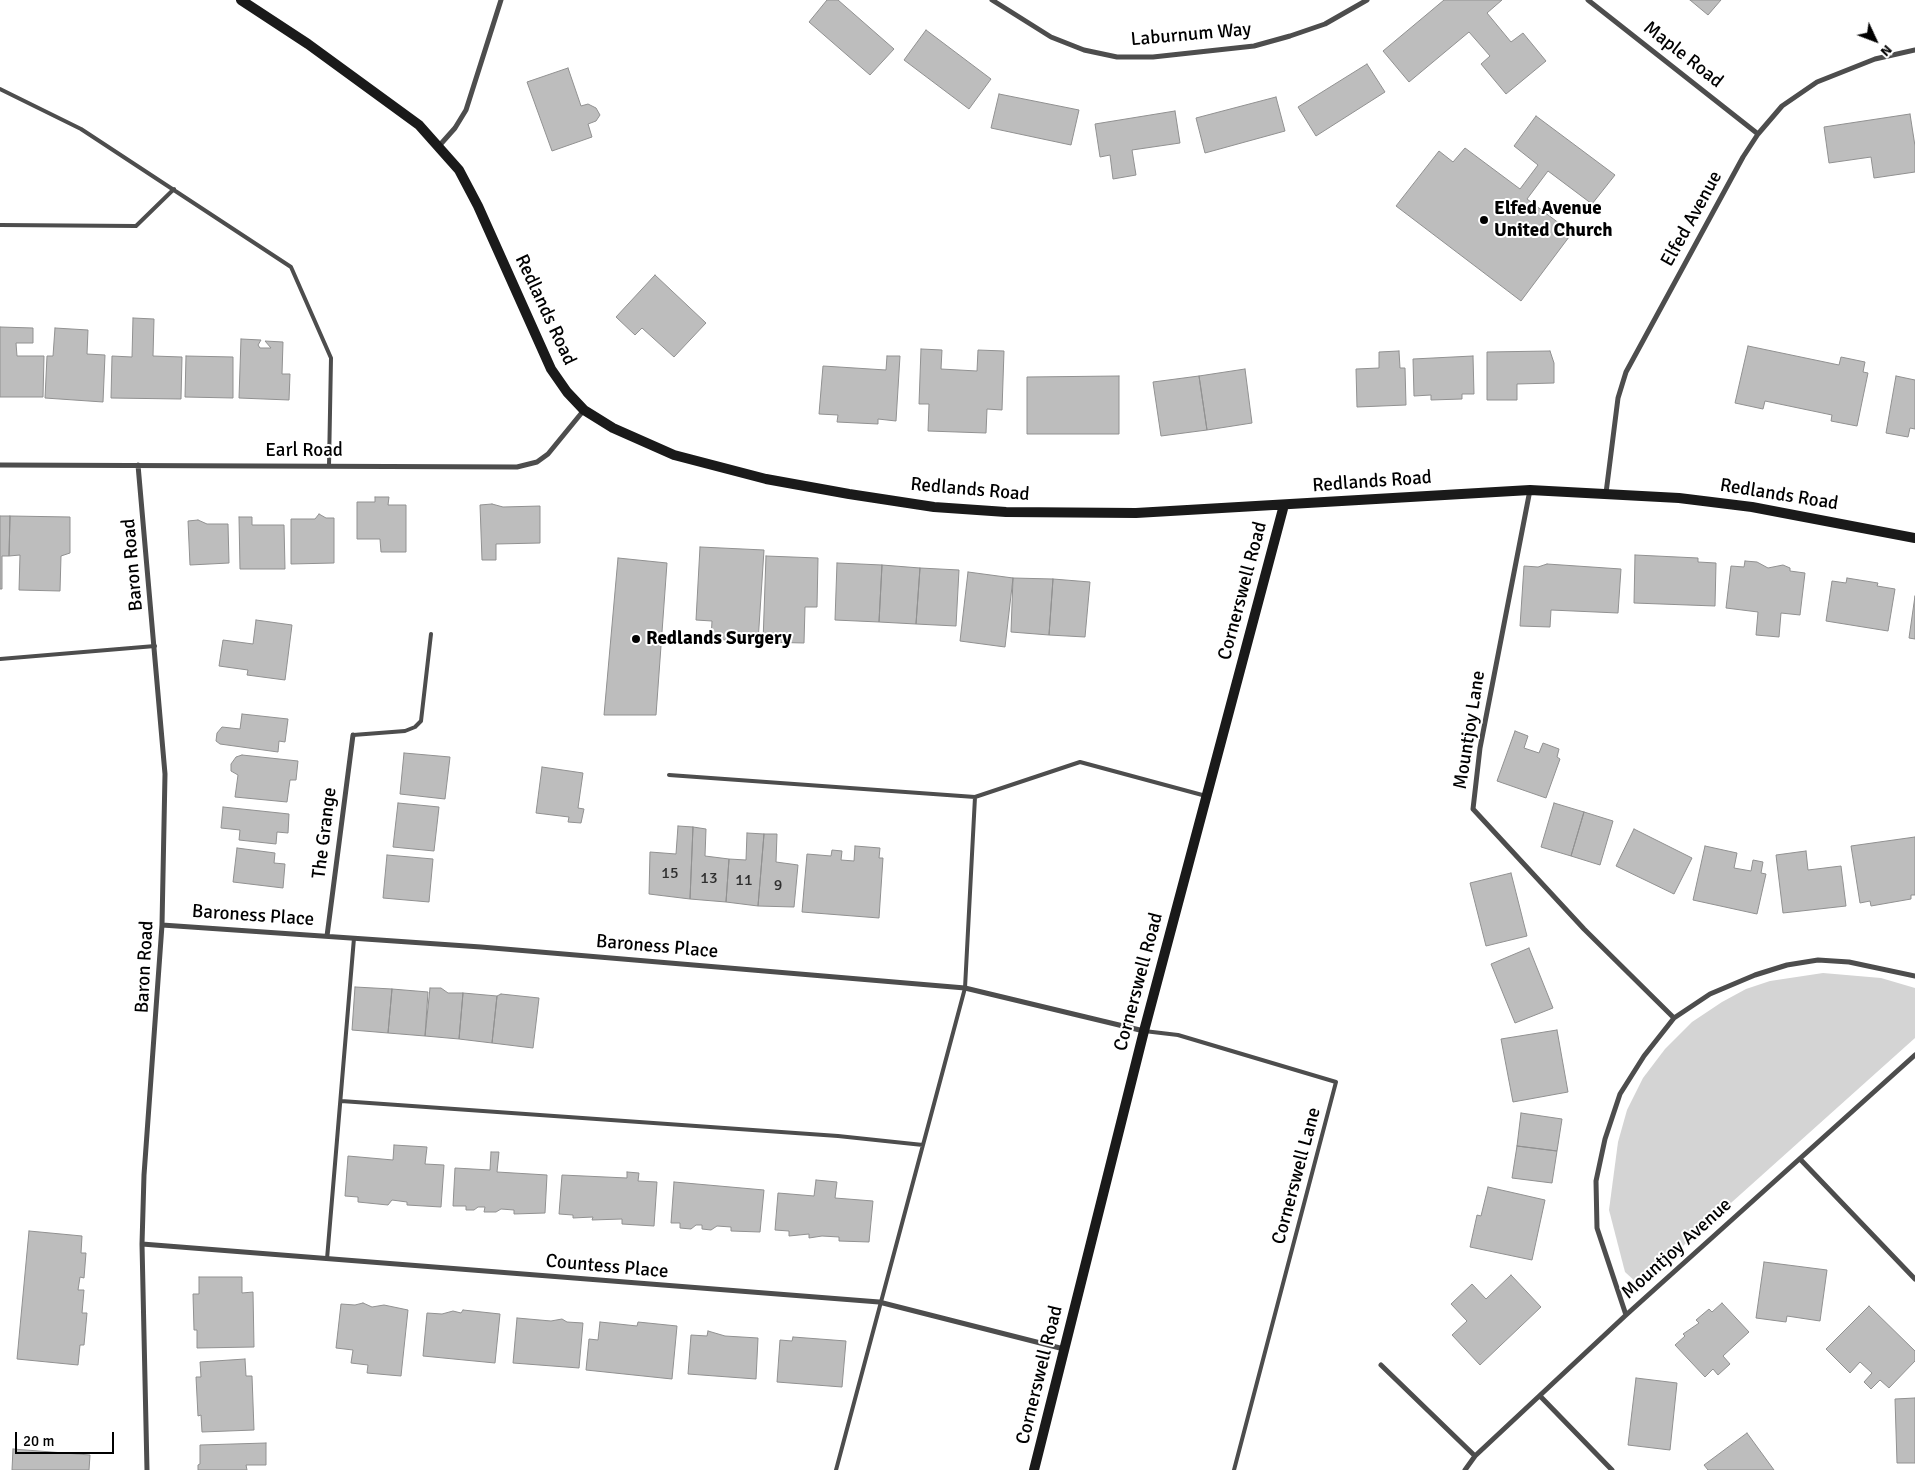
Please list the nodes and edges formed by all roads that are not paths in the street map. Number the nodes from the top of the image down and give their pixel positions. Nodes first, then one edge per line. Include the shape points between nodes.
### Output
1 (241, 0) edge
2 (501, 0) edge
3 (992, 0) edge
4 (1367, 0) edge
5 (1588, 0) edge
6 (1915, 50) edge
7 (0, 89) edge
8 (1758, 134) junction
9 (439, 146) junction
10 (174, 189) junction
11 (0, 225) edge
12 (584, 410) junction
13 (0, 464) edge
14 (138, 466) junction
15 (330, 466) junction
16 (1530, 490) junction
17 (1606, 492) junction
18 (1284, 505) junction
19 (1915, 538) edge
20 (431, 634) dead end
21 (155, 646) junction
22 (0, 659) edge
23 (353, 734) joint
24 (669, 775) dead end
25 (1207, 796) junction
26 (975, 798) junction
27 (162, 925) junction
28 (327, 936) junction
29 (354, 938) junction
30 (1915, 976) edge
31 (965, 988) junction
32 (1674, 1018) junction
33 (1144, 1031) junction
34 (1915, 1055) edge
35 (341, 1101) junction
36 (923, 1146) junction
37 (1800, 1159) junction
38 (142, 1244) junction
39 (327, 1259) junction
40 (1915, 1279) edge
41 (879, 1302) junction
42 (1626, 1315) junction
43 (1065, 1349) junction
44 (1381, 1365) dead end
45 (1541, 1397) junction
46 (1475, 1456) junction
47 (147, 1470) edge
48 (836, 1470) edge
49 (1034, 1470) edge
50 (1234, 1470) edge
51 (1465, 1470) edge
52 (1612, 1470) edge

1 - 9 main road, Redlands Road via 396,106
2 - 9 street via 466,110
3 - 4 street, Laburnum Way via 1052,37 1084,50 1118,56 1153,57 1254,46 1325,24
5 - 8 street, Maple Road
6 - 8 street, Elfed Avenue via 1875,59 1817,82 1782,106
7 - 10 lane via 81,128
8 - 17 street, Elfed Avenue via 1632,357 1618,398
9 - 12 main road, Redlands Road via 459,170 478,206 551,369
10 - 11 lane via 136,226
10 - 15 lane via 291,267 331,358
12 - 15 street, Earl Road via 548,454 537,462 517,467
12 - 18 main road, Redlands Road via 620,432 674,455 766,478 934,507 1136,514
13 - 14 street, Earl Road
14 - 15 street, Earl Road
14 - 21 street, Baron Road
16 - 17 main road, Redlands Road
16 - 18 main road, Redlands Road
16 - 32 street, Mountjoy Lane via 1480,748 1473,809 1584,929
17 - 19 main road, Redlands Road via 1752,507
18 - 25 main road, Cornerswell Road
20 - 23 lane via 421,721 405,731
21 - 22 lane
21 - 27 street, Baron Road via 165,774
23 - 28 street, The Grange
24 - 26 lane
25 - 26 lane via 1080,762
25 - 33 main road, Cornerswell Road
26 - 31 lane
27 - 28 street, Baroness Place
27 - 38 street, Baron Road
28 - 29 street, Baroness Place
29 - 31 street, Baroness Place
29 - 35 lane
30 - 32 street via 1849,962 1818,960 1787,965 1710,994
31 - 33 street, Baroness Place
31 - 36 lane
32 - 42 street via 1620,1094 1596,1181 1597,1228
33 - 43 main road, Cornerswell Road
33 - 50 lane, Cornerswell Lane via 1178,1035 1336,1082
34 - 37 street, Mountjoy Avenue
35 - 36 lane via 838,1136
35 - 39 lane
36 - 41 lane
37 - 40 street
37 - 42 street, Mountjoy Avenue
38 - 39 street, Countess Place
38 - 47 street, Baron Road
39 - 41 street, Countess Place
41 - 43 street, Countess Place
41 - 48 lane
42 - 45 street, Mountjoy Avenue
43 - 49 main road, Cornerswell Road
44 - 46 street
45 - 46 street, Mountjoy Avenue
45 - 52 street
46 - 51 street, Mountjoy Avenue

